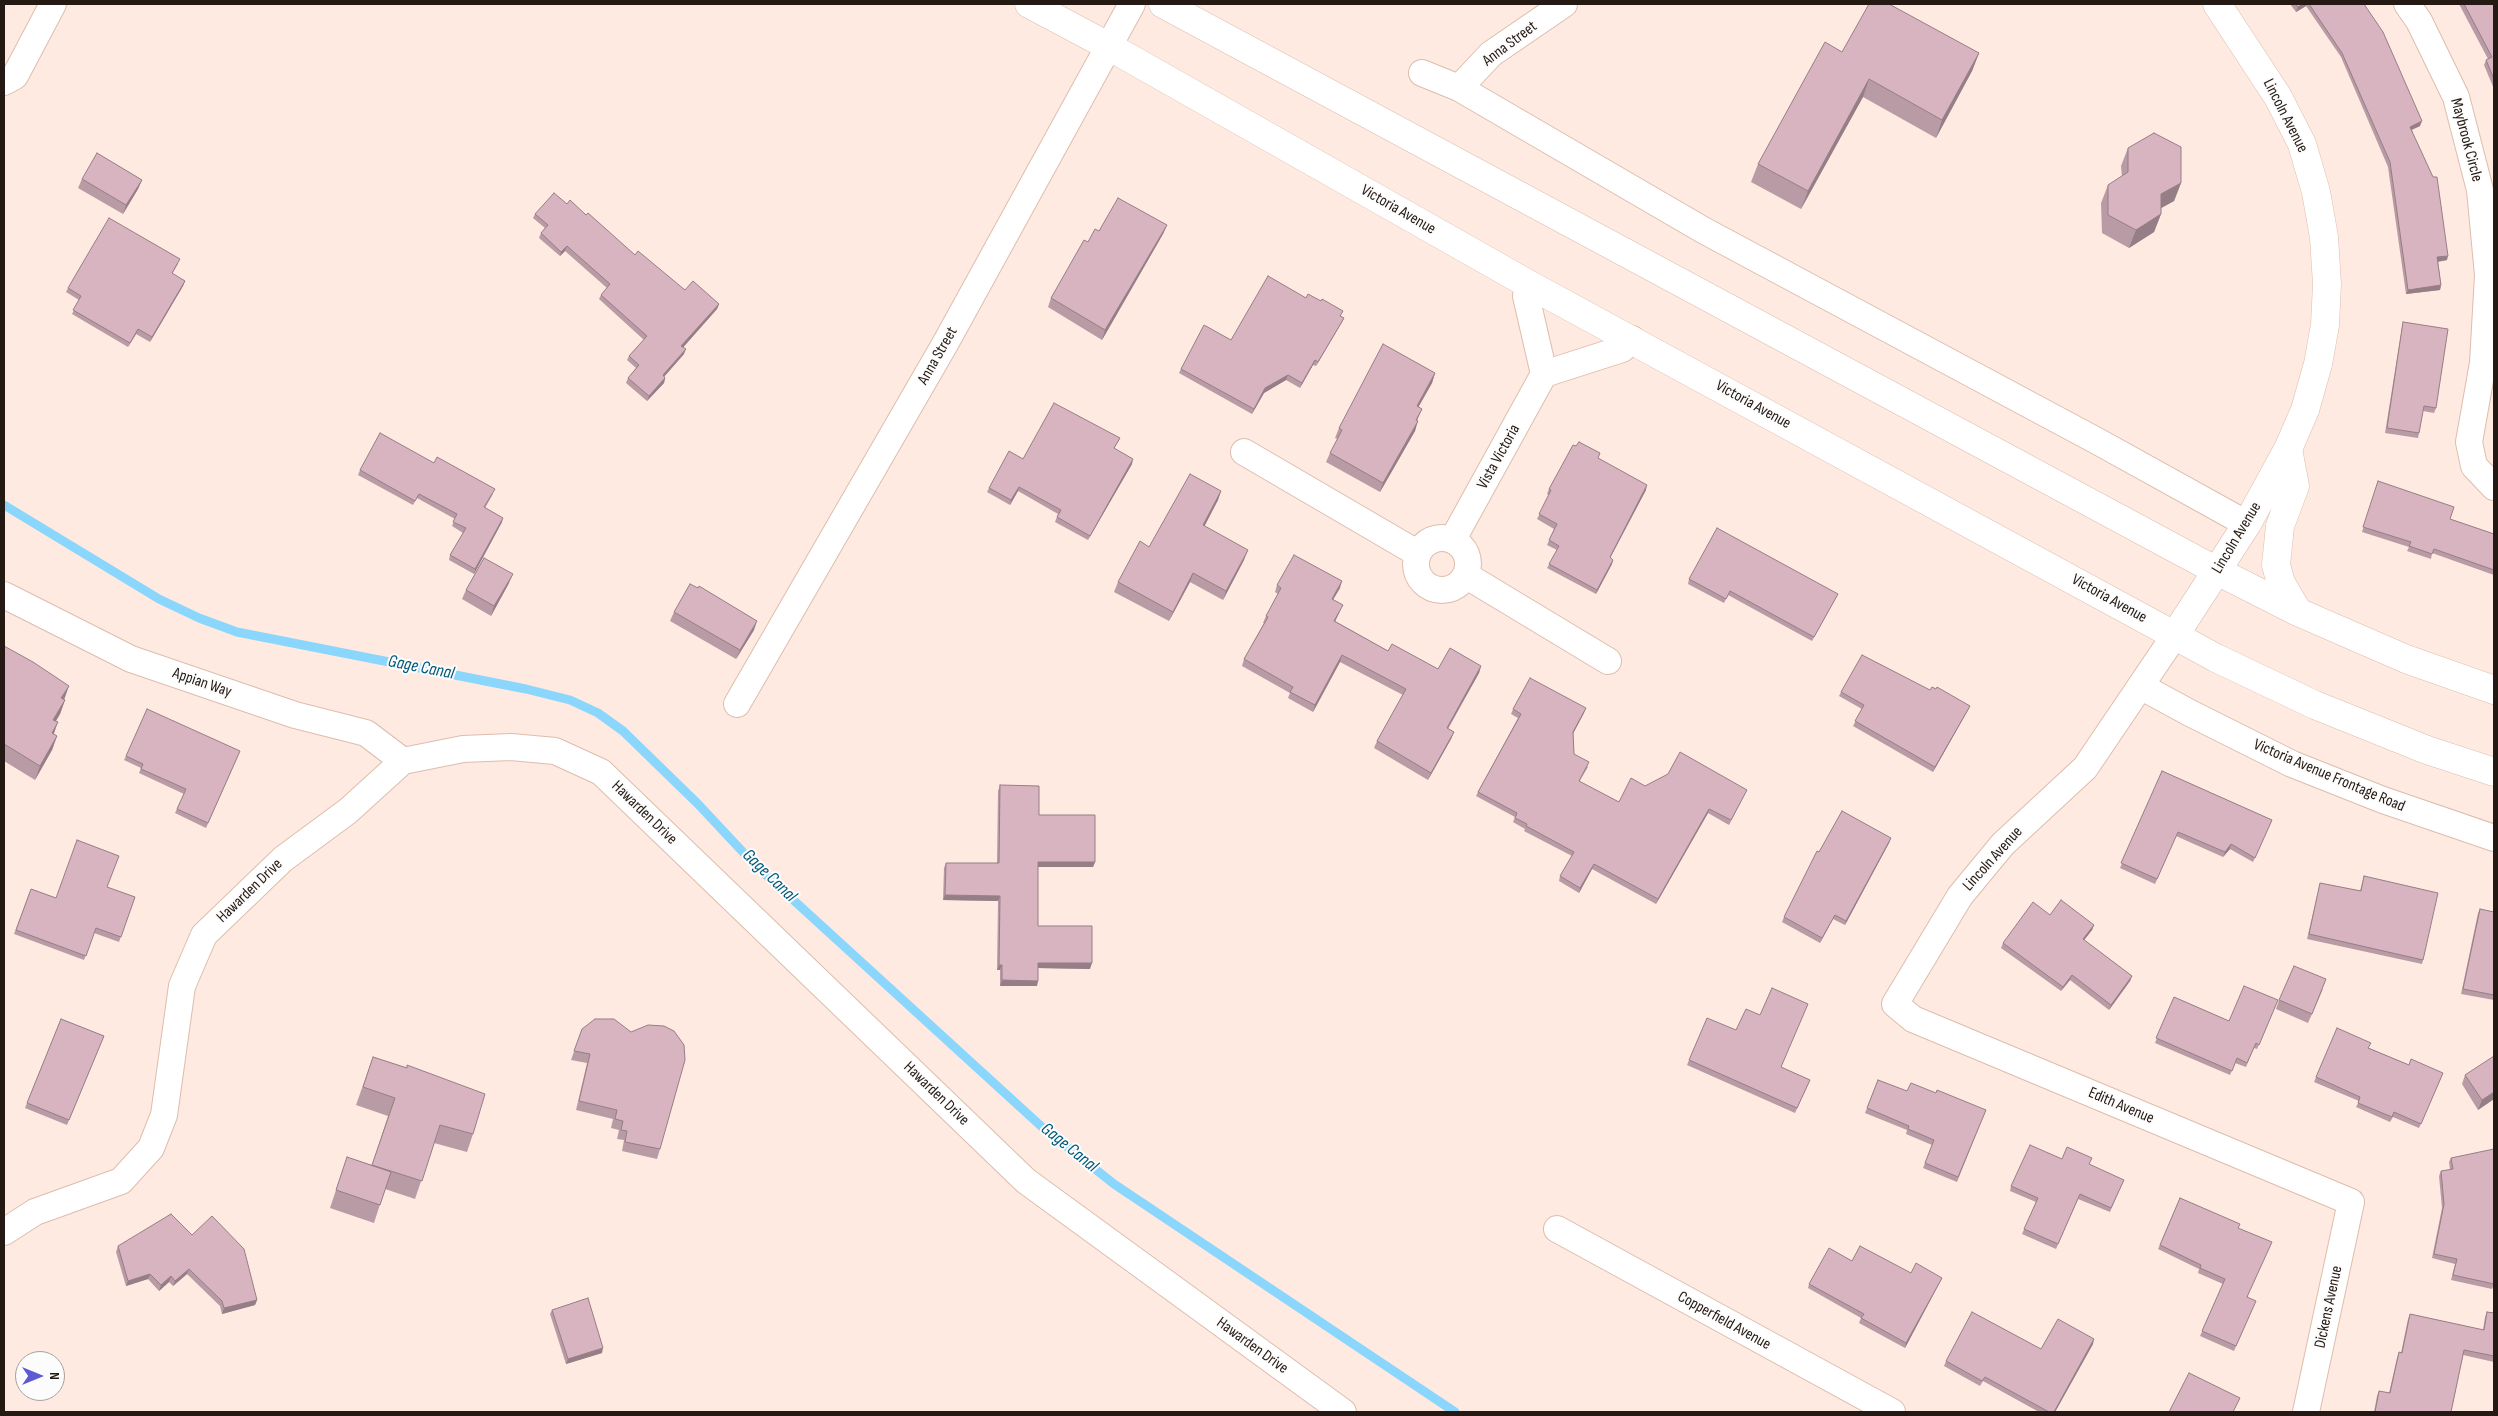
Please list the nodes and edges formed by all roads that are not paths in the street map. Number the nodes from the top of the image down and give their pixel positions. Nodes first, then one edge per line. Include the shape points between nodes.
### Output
1 (53, 4) edge
2 (1028, 4) edge
3 (1132, 4) edge
4 (1163, 4) edge
5 (1564, 4) edge
6 (2217, 4) edge
7 (2407, 4) edge
8 (1110, 47) junction
9 (1422, 73) dead end
10 (4, 82) edge
11 (1459, 88) junction
12 (1530, 285) junction
13 (1632, 339) junction
14 (1544, 374) junction
15 (2288, 449) junction
16 (1244, 452) dead end
17 (2494, 487) edge
18 (2247, 524) junction
19 (1453, 539) junction
20 (1417, 553) junction
21 (2217, 571) junction
22 (1466, 576) junction
23 (4, 595) edge
24 (2298, 612) junction
25 (2175, 635) junction
26 (1608, 661) dead end
27 (2142, 687) junction
28 (2494, 690) edge
29 (737, 704) dead end
30 (403, 761) junction
31 (2494, 772) edge
32 (2494, 838) edge
33 (1895, 1004) joint
34 (2351, 1202) joint
35 (1557, 1229) dead end
36 (4, 1232) edge
37 (1343, 1412) edge
38 (1892, 1412) edge
39 (2306, 1412) edge

1 - 10 street via 15,76
2 - 8 main road, Victoria Avenue
3 - 8 street, Anna Street
4 - 21 main road
5 - 11 street, Anna Street via 1491,54
6 - 15 main road, Lincoln Avenue via 2278,97 2302,144 2316,192 2324,237 2325,325 2305,410
7 - 17 street, Maybrook Circle via 2419,21 2456,97 2480,190 2488,275 2482,363 2469,442 2474,466
8 - 12 main road, Victoria Avenue
8 - 29 street, Anna Street via 945,344
9 - 11 street
11 - 18 street via 1703,230
12 - 13 main road, Victoria Avenue
12 - 14 street via 1526,296
13 - 14 street via 1622,349
13 - 25 main road, Victoria Avenue
14 - 19 street, Vista Victoria
15 - 18 main road, Lincoln Avenue
15 - 24 main road via 2295,486 2280,526 2276,565 2281,583
16 - 20 street
18 - 21 main road, Lincoln Avenue
19 - 20 street via 1432,538
19 - 22 street via 1468,554
20 - 22 street via 1416,574 1431,589 1451,590
21 - 24 main road
21 - 25 main road, Lincoln Avenue
22 - 26 street
23 - 30 street, Appian Way via 131,659 295,715 366,733
24 - 28 main road via 2406,659
25 - 27 street, Lincoln Avenue
25 - 31 main road, Victoria Avenue via 2315,705 2427,750
27 - 32 street, Victoria Avenue Frontage Road via 2292,764 2383,800
27 - 33 street, Lincoln Avenue via 2085,768 2003,844 1960,896
30 - 36 street, Hawarden Drive via 348,811 283,859 204,936 182,986 164,1116 151,1148 121,1181 35,1212
30 - 37 street, Hawarden Drive via 463,749 511,747 556,751 601,772 1026,1181
33 - 34 street, Edith Avenue via 1913,1019
34 - 39 street, Dickens Avenue
35 - 38 street, Copperfield Avenue

